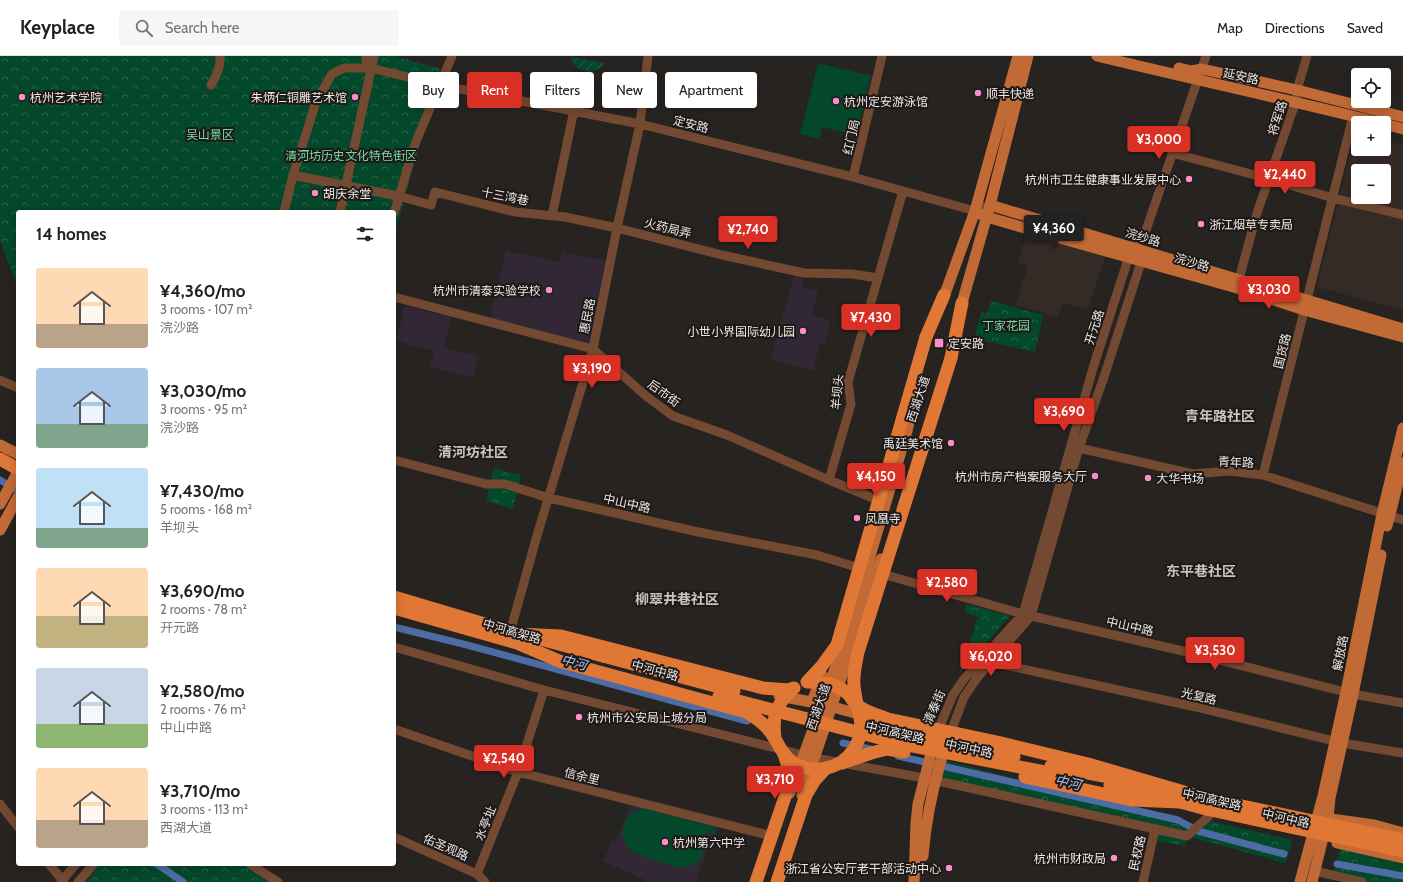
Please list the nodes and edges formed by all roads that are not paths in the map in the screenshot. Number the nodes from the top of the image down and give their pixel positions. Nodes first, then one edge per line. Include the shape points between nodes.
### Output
1 (220, 56) edge
2 (366, 56) edge
3 (374, 56) edge
4 (452, 56) edge
5 (648, 56) edge
6 (882, 56) edge
7 (1018, 56) edge
8 (1028, 56) edge
9 (1097, 56) edge
10 (1129, 56) edge
11 (1206, 56) edge
12 (1307, 56) edge
13 (371, 68) junction
14 (1202, 69) junction
15 (445, 72) edge
16 (408, 77) edge
17 (1199, 80) junction
18 (211, 85) dead end
19 (459, 88) edge
20 (1296, 96) junction
21 (429, 108) edge
22 (574, 110) junction
23 (1353, 116) edge
24 (1403, 117) edge
25 (640, 124) junction
26 (1351, 124) edge
27 (1391, 126) edge
28 (1403, 129) edge
29 (1172, 154) junction
30 (293, 175) junction
31 (853, 177) junction
32 (1270, 179) junction
33 (346, 186) junction
34 (903, 191) junction
35 (398, 196) junction
36 (1333, 198) junction
37 (990, 205) junction
38 (284, 210) edge
39 (340, 210) edge
40 (395, 210) edge
41 (974, 211) junction
42 (1403, 215) edge
43 (552, 216) junction
44 (987, 217) junction
45 (617, 228) junction
46 (1132, 247) junction
47 (1142, 256) junction
48 (1128, 258) junction
49 (878, 278) junction
50 (1239, 279) junction
51 (944, 295) junction
52 (396, 298) edge
53 (962, 303) junction
54 (1305, 305) junction
55 (1403, 329) edge
56 (1403, 337) edge
57 (593, 348) junction
58 (0, 380) edge
59 (16, 387) edge
60 (1403, 428) edge
61 (0, 445) edge
62 (1079, 448) junction
63 (0, 450) edge
64 (16, 453) edge
65 (16, 458) edge
66 (0, 459) edge
67 (396, 461) edge
68 (0, 463) edge
69 (1403, 463) edge
70 (1263, 475) junction
71 (15, 476) edge
72 (829, 480) junction
73 (549, 498) junction
74 (878, 500) dead end
75 (16, 501) edge
76 (0, 504) edge
77 (1385, 515) junction
78 (1403, 520) edge
79 (0, 530) edge
80 (866, 570) junction
81 (396, 597) edge
82 (396, 608) edge
83 (396, 613) edge
84 (1027, 615) junction
85 (514, 637) junction
86 (396, 648) edge
87 (991, 662) junction
88 (807, 682) junction
89 (794, 688) junction
90 (544, 690) junction
91 (1349, 693) junction
92 (822, 704) junction
93 (856, 704) junction
94 (1403, 704) edge
95 (819, 728) junction
96 (396, 730) edge
97 (936, 735) junction
98 (775, 738) junction
99 (948, 738) junction
100 (1339, 742) junction
101 (784, 754) junction
102 (1403, 754) edge
103 (803, 755) junction
104 (930, 756) junction
105 (814, 758) junction
106 (942, 758) junction
107 (829, 768) junction
108 (518, 772) junction
109 (925, 775) junction
110 (936, 778) junction
111 (1182, 797) junction
112 (0, 804) edge
113 (1210, 815) junction
114 (1322, 817) junction
115 (16, 824) edge
116 (1155, 828) junction
117 (1346, 828) junction
118 (1403, 833) edge
119 (768, 836) dead end
120 (396, 838) edge
121 (1317, 839) junction
122 (1403, 840) edge
123 (1403, 851) edge
124 (1403, 858) edge
125 (50, 866) edge
126 (74, 866) edge
127 (92, 866) edge
128 (253, 866) edge
129 (1315, 871) junction
130 (477, 874) junction
131 (274, 881) edge
132 (62, 882) edge
133 (78, 882) edge
134 (485, 882) edge
135 (756, 882) edge
136 (759, 882) edge
137 (772, 882) edge
138 (777, 882) edge
139 (914, 882) edge
140 (921, 882) edge
141 (1142, 882) edge
142 (1300, 882) edge
143 (1312, 882) edge
144 (1362, 882) edge

1 - 18 street via 215,79
2 - 13 street
3 - 13 street
4 - 15 street
5 - 25 street, 惠民路
6 - 31 street, 红门局
7 - 41 main road
8 - 37 main road, 西湖大道
9 - 17 main road, 延安路
10 - 14 main road, 延安路 via 1191,71
11 - 14 street, 开元路
12 - 20 street, 将军路
13 - 16 street, 定安路
13 - 30 street, 定安路 via 344,68 332,74 316,102
13 - 33 street
14 - 17 street, 开元路
14 - 20 main road, 延安路
17 - 20 main road, 延安路
17 - 29 street, 开元路
19 - 22 street, 定安路
20 - 23 main road, 延安路
20 - 24 main road, 延安路
20 - 32 street, 将军路
21 - 35 street
22 - 25 street, 定安路
22 - 43 street
25 - 31 street, 定安路
25 - 45 street, 惠民路
26 - 36 street, 国货路
27 - 28 main road
29 - 32 street
29 - 46 street, 开元路 via 1146,233
30 - 33 street
30 - 38 street, 定安路
31 - 34 street, 定安路
32 - 36 street
32 - 50 street, 将军路 via 1257,213
33 - 35 street
33 - 39 street
34 - 41 street, 定安路
34 - 49 street, 羊坝头
35 - 40 street
35 - 43 street, 十三湾巷 via 432,205 436,192 515,212
36 - 42 street
36 - 54 street, 国货路
37 - 41 street
37 - 44 main road, 西湖大道
37 - 46 main road, 浣纱路
41 - 44 main road, 浣沙路
41 - 51 main road
43 - 45 street, 十三湾巷
44 - 48 main road, 浣沙路
44 - 53 main road, 西湖大道
45 - 49 street, 火药局弄 via 804,273 852,274
45 - 57 street, 惠民路
46 - 47 main road, 浣纱路
46 - 48 street, 开元路
47 - 48 main road, 浣沙路
47 - 50 main road, 浣纱路
47 - 54 main road, 浣沙路 via 1237,288
47 - 62 street, 开元路
48 - 84 street, 开元路 via 1093,368
49 - 72 street, 羊坝头 via 848,382 851,404
50 - 54 main road, 浣纱路
51 - 80 main road via 911,410 908,431
51 - 88 highway, bridge via 926,337 837,645
52 - 57 street, 后市街
53 - 80 main road, 西湖大道
53 - 93 highway, bridge via 951,358 858,652 854,684
54 - 55 main road, 浣纱路
54 - 56 main road, 浣沙路
54 - 70 street, 国货路
57 - 72 street, 后市街 via 646,396 673,416 727,435
57 - 73 street, 惠民路
58 - 59 street
60 - 77 main road, 解放路
61 - 64 main road
62 - 70 street, 青年路 via 1193,474 1229,471
62 - 84 street, 开元路
63 - 65 highway
66 - 71 highway
67 - 73 street, 中山中路 via 486,484 505,484
68 - 71 main road
69 - 77 main road, 解放路
70 - 77 street, 青年路
71 - 76 main road
72 - 74 street, 后市街
73 - 80 street, 中山中路 via 817,556
73 - 85 street, 惠民路
75 - 79 main road
77 - 78 street, 青年路
77 - 91 main road, 解放路
80 - 84 street, 中山中路
80 - 92 main road, 西湖大道
80 - 92 main road via 859,575
81 - 85 highway, 中河高架路, bridge
82 - 85 highway, 中河高架路, bridge
83 - 85 main road, 中河中路
84 - 87 street, 清泰街
84 - 91 street, 中山中路
84 - 97 street, 清泰街 via 964,679 953,695
85 - 89 highway, bridge via 561,636 763,688
85 - 92 main road, 中河中路
85 - 95 main road, 中河中路 via 636,678
85 - 98 highway, bridge via 559,661 746,712 762,722
85 - 111 highway, 中河高架路, bridge via 899,734 994,752 1077,772 1131,780
86 - 90 street
87 - 99 street, 清泰街 via 964,697
87 - 100 street, 光复路 via 1196,707
88 - 89 highway
88 - 93 highway, bridge via 836,685 848,693
89 - 98 highway, bridge via 783,697 776,710 773,724
90 - 103 street
90 - 108 street, 水亭址
91 - 94 street, 中山中路
91 - 100 main road, 解放路
92 - 95 main road, 西湖大道
92 - 97 main road, 中河中路
93 - 107 highway, bridge via 861,727 855,748 846,759
93 - 111 highway, bridge via 888,719 1088,764
95 - 103 main road, 西湖大道
95 - 104 main road, 中河中路
95 - 105 main road, 西湖大道
96 - 108 street, 信余里
97 - 99 main road, 中河中路
97 - 104 main road, 清泰街
98 - 101 highway, bridge
99 - 106 main road, 清泰街
99 - 114 main road, 中河中路 via 1099,772
100 - 102 street, 光复路
100 - 114 main road, 解放路 via 1330,798
101 - 107 highway, bridge via 804,768
101 - 135 highway via 789,770 787,791
103 - 105 street
103 - 136 main road, 西湖大道
104 - 106 main road, 中河中路
104 - 109 main road, 清泰街
105 - 109 street
105 - 137 main road, 西湖大道
106 - 110 main road, 清泰街
106 - 113 main road, 中河中路 via 993,766
107 - 111 highway, bridge via 887,749 1132,800
107 - 138 highway via 815,780 806,795
108 - 119 street, 信余里
108 - 130 street, 水亭址
109 - 110 street
109 - 139 main road, 清泰街 via 916,823
110 - 116 street
110 - 140 main road, 清泰街 via 926,823
111 - 117 highway, 中河高架路, bridge via 1209,799
111 - 123 highway, 中河高架路, bridge via 1206,809
112 - 115 street
113 - 116 street via 1192,831
113 - 121 main road, 中河中路
114 - 118 main road, 中河中路 via 1374,825
114 - 121 main road, 解放路
116 - 141 street, 民权路
117 - 118 highway
117 - 122 highway, 中河高架路
120 - 130 street, 佑圣观路
121 - 124 main road, 中河中路
121 - 129 main road, 解放路
121 - 142 main road, 解放路
125 - 132 street
126 - 132 street
127 - 133 street
128 - 131 street
129 - 143 main road, 解放路
129 - 144 street
130 - 134 street, 佑圣观路

